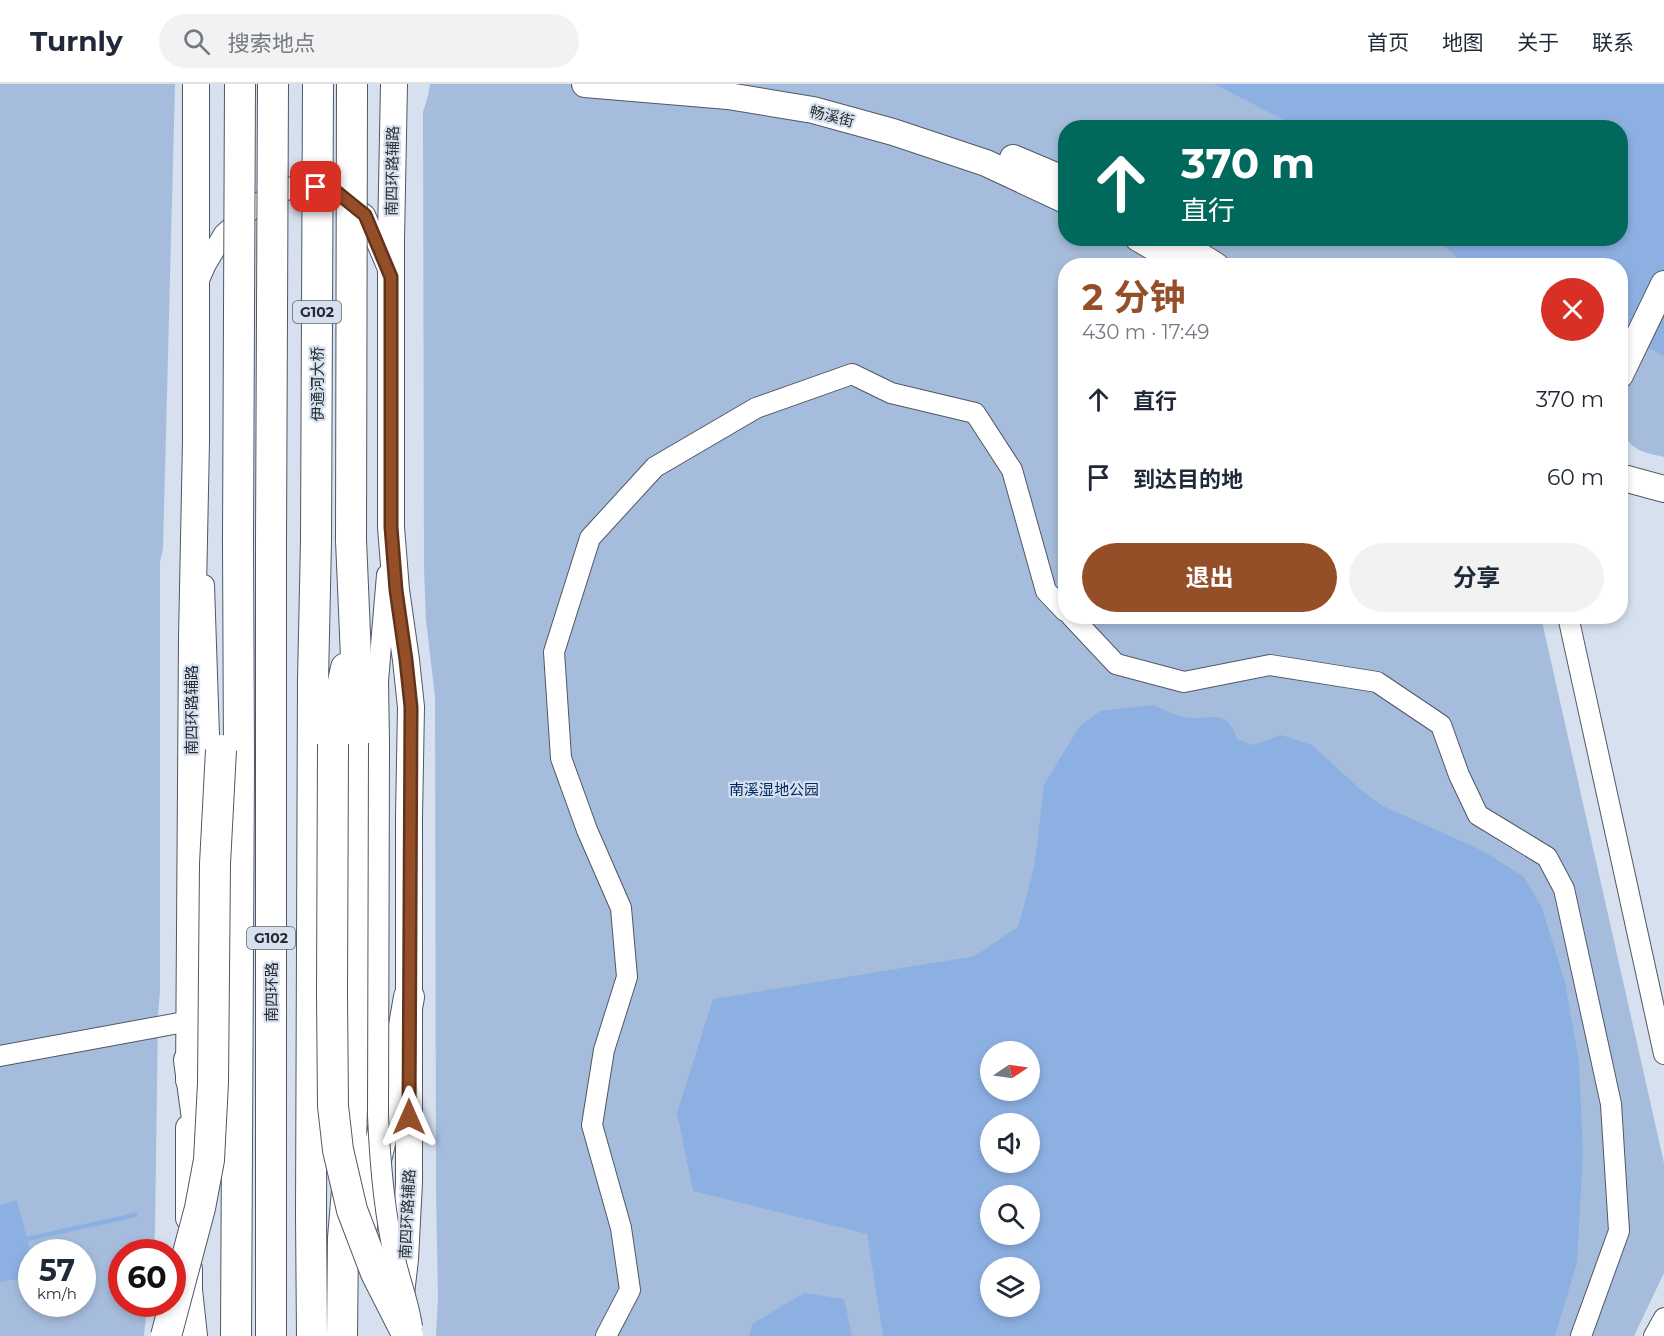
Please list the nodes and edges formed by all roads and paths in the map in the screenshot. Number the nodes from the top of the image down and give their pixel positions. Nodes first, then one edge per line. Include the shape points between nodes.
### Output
1 (196, 84) edge
2 (240, 84) edge
3 (273, 84) edge
4 (318, 84) edge
5 (352, 84) edge
6 (394, 84) edge
7 (585, 84) edge
8 (755, 84) edge
9 (1058, 177) edge
10 (1058, 197) edge
11 (1152, 246) edge
12 (1185, 246) edge
13 (1172, 258) edge
14 (1203, 258) edge
15 (391, 277) junction
16 (1664, 284) edge
17 (196, 288) junction
18 (1628, 358) edge
19 (196, 441) junction
20 (1628, 465) edge
21 (1664, 474) edge
22 (1628, 479) edge
23 (1664, 489) edge
24 (391, 527) junction
25 (316, 541) junction
26 (238, 545) junction
27 (1058, 603) edge
28 (1078, 624) edge
29 (1570, 624) edge
30 (355, 632) junction
31 (333, 735) junction
32 (215, 750) junction
33 (409, 997) junction
34 (189, 1021) junction
35 (1664, 1054) edge
36 (0, 1056) edge
37 (189, 1060) junction
38 (1664, 1318) edge
39 (236, 1334) edge
40 (166, 1336) edge
41 (194, 1336) edge
42 (272, 1336) edge
43 (312, 1336) edge
44 (342, 1336) edge
45 (348, 1336) edge
46 (395, 1336) edge
47 (410, 1336) edge
48 (606, 1336) edge
49 (1581, 1336) edge
50 (1654, 1336) edge

1 - 17 main road, 南四环路辅路
2 - 26 highway, bridge
3 - 42 highway, 南四环路 / G102, bridge
4 - 25 highway, 伊通河大桥 / G102, bridge
5 - 30 highway, bridge via 351,540
6 - 15 main road, 南四环路辅路
7 - 10 main road, 畅溪街 via 728,96 813,110 986,163
8 - 9 main road, 畅溪街 via 839,100 912,121
11 - 13 main road
12 - 14 main road
15 - 17 street via 365,215 334,190 297,185 260,202 224,234
15 - 24 main road, 南四环路辅路
16 - 18 main road
17 - 19 main road, 南四环路辅路
19 - 32 street
19 - 34 main road, 南四环路辅路
20 - 21 main road
22 - 23 main road
24 - 33 main road, 南四环路辅路 via 411,707
24 - 47 street, bridge via 378,681 378,1115 383,1195 409,1309
25 - 31 highway via 334,684
25 - 43 highway, G102
26 - 32 highway via 225,617
26 - 39 highway
27 - 48 street via 1046,591 1012,470 975,413 891,393 852,374 756,408 655,467 590,538 554,652 561,758 621,908 627,977 604,1050 592,1125 621,1228 630,1290
28 - 49 street via 1116,664 1184,682 1270,665 1377,682 1441,725 1458,775 1478,816 1547,858 1564,889 1611,1104 1619,1231
29 - 35 street
30 - 31 highway
30 - 44 highway via 358,906
31 - 47 highway, bridge via 333,1106 338,1150 352,1210 376,1273
32 - 40 highway, bridge via 209,1160
33 - 45 highway via 392,1094 366,1200
33 - 46 main road, 南四环路辅路 via 409,1182
34 - 36 street
34 - 37 main road, 南四环路辅路
37 - 39 highway via 201,1150 223,1244
37 - 41 main road, 南四环路辅路 via 189,1290
38 - 50 street

